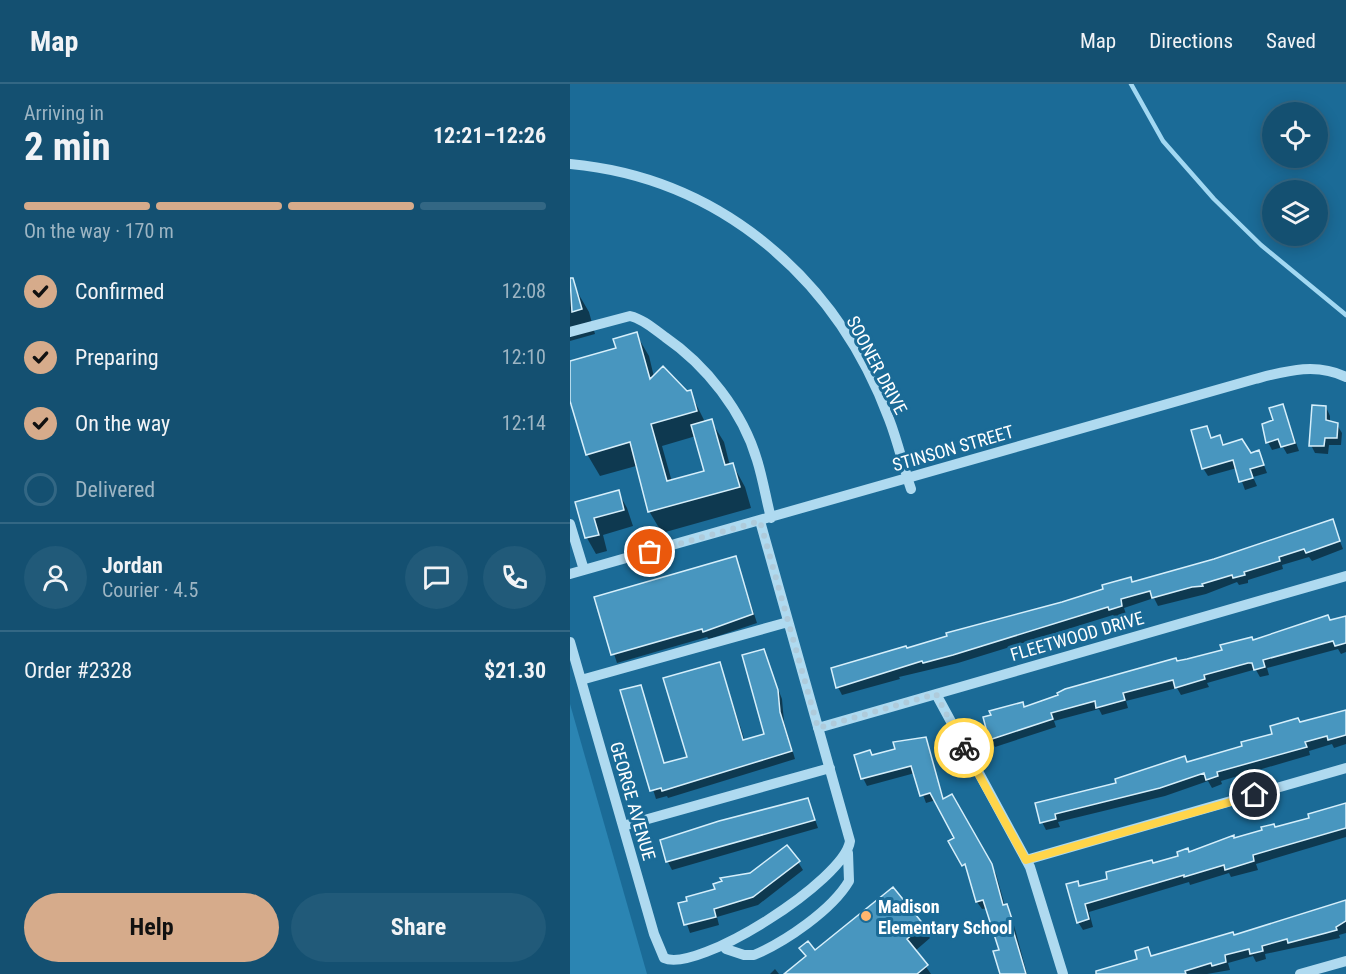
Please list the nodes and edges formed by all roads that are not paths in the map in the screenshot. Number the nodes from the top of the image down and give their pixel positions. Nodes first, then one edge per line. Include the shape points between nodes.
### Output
1 (570, 164) edge
2 (570, 332) edge
3 (1346, 377) edge
4 (909, 484) junction
5 (765, 520) junction
6 (571, 528) edge
7 (584, 570) junction
8 (570, 574) edge
9 (1346, 576) edge
10 (788, 622) junction
11 (570, 642) edge
12 (581, 680) junction
13 (936, 694) junction
14 (818, 728) junction
15 (830, 768) junction
16 (1346, 768) edge
17 (623, 826) junction
18 (848, 853) junction
19 (1026, 860) junction
20 (726, 949) junction
21 (1346, 961) edge
22 (1063, 974) edge
23 (1300, 974) edge

1 - 4 street, SOONER DRIVE via 640,176 688,193 744,227 784,258 809,285 853,346 889,418
2 - 5 street via 630,316 638,318 675,343 701,368 740,420 757,458
3 - 4 street, STINSON STREET via 1316,369 1280,372
4 - 5 street, STINSON STREET
5 - 7 street, STINSON STREET
5 - 10 street
6 - 7 street
7 - 8 street, STINSON STREET
9 - 13 street, FLEETWOOD DRIVE
10 - 12 street
10 - 14 street
11 - 12 street, GEORGE AVENUE
12 - 17 street, GEORGE AVENUE
13 - 14 street, FLEETWOOD DRIVE
13 - 19 street
14 - 15 street
15 - 17 street
15 - 18 street via 849,830
16 - 19 street
17 - 20 street, GEORGE AVENUE via 664,958 675,962 692,960
18 - 20 street via 799,902
18 - 20 street via 849,881 836,898 807,922 754,955 744,956
19 - 22 street
21 - 23 street

